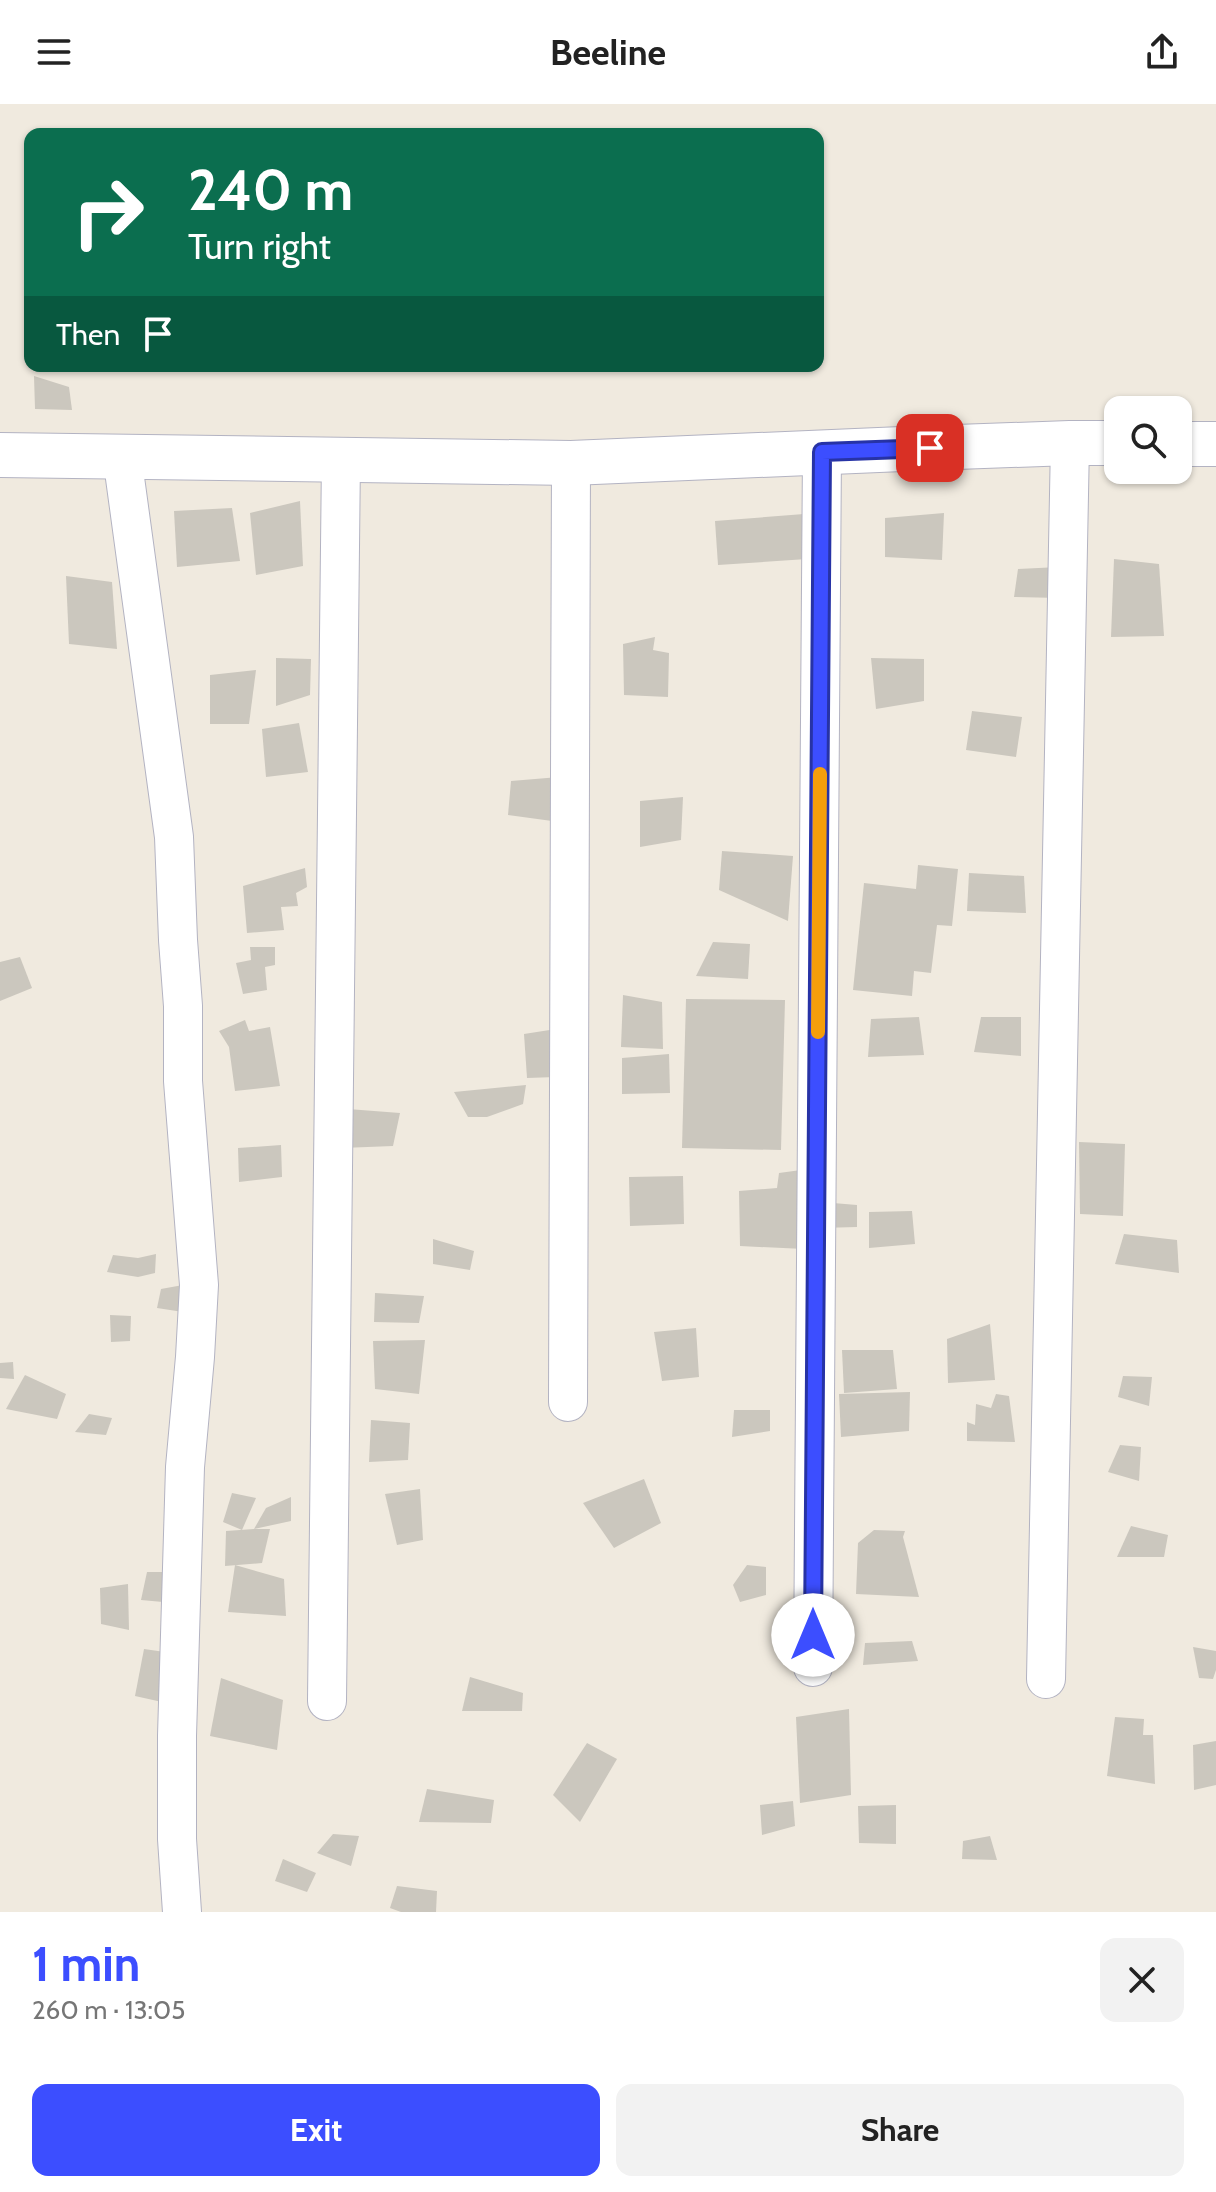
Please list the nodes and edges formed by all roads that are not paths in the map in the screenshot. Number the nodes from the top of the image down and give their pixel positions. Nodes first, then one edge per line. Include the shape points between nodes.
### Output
1 (1070, 443) junction
2 (1104, 443) edge
3 (1192, 444) edge
4 (1216, 444) edge
5 (822, 452) junction
6 (0, 455) edge
7 (122, 456) junction
8 (341, 458) junction
9 (571, 463) junction
10 (568, 1402) dead end
11 (813, 1667) dead end
12 (1046, 1679) dead end
13 (327, 1701) dead end
14 (182, 1912) edge

1 - 2 street
1 - 5 street
1 - 12 street
3 - 4 street
5 - 9 street
5 - 11 street
6 - 7 street
7 - 8 street
7 - 14 street via 174,837 183,1081 199,1285 185,1467 177,1736
8 - 9 street
8 - 13 street
9 - 10 street

